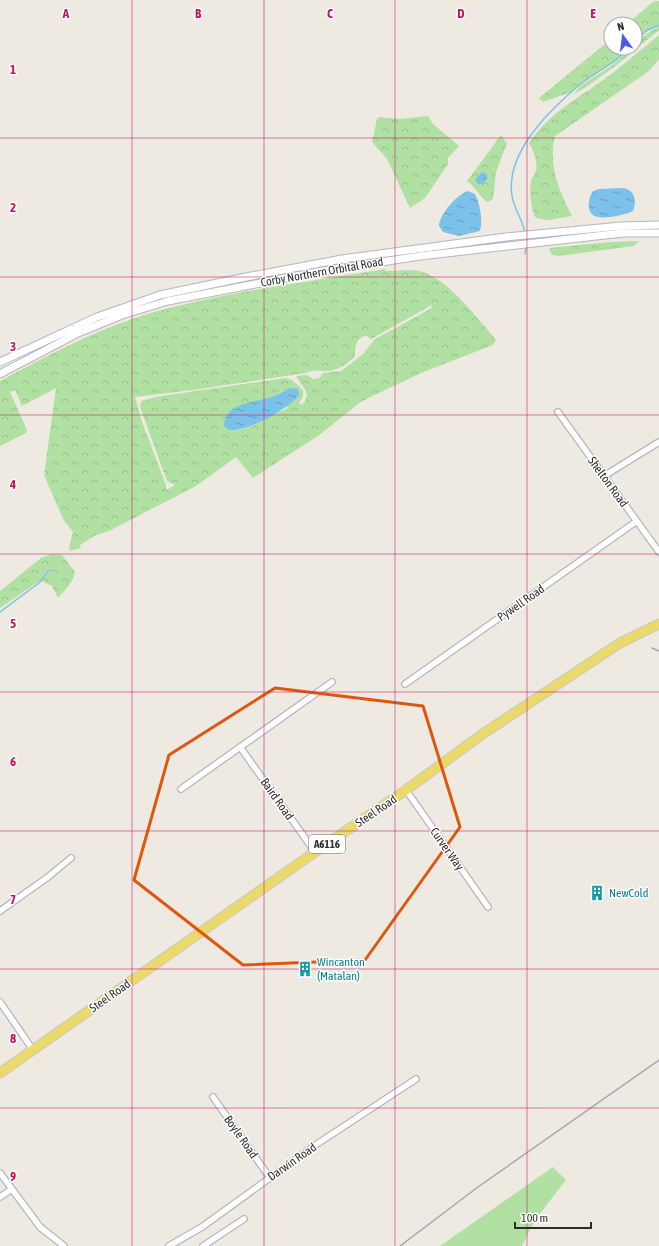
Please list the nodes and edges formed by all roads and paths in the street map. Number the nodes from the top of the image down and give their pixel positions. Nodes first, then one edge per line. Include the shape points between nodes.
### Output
1 (659, 226) edge
2 (659, 233) edge
3 (0, 362) edge
4 (0, 374) edge
5 (558, 412) dead end
6 (659, 442) edge
7 (604, 476) junction
8 (637, 521) junction
9 (659, 551) edge
10 (659, 624) edge
11 (332, 682) dead end
12 (405, 684) dead end
13 (240, 747) junction
14 (181, 789) dead end
15 (406, 790) junction
16 (315, 852) junction
17 (71, 858) dead end
18 (488, 908) dead end
19 (0, 910) edge
20 (0, 1002) edge
21 (33, 1050) junction
22 (0, 1073) edge
23 (416, 1079) dead end
24 (213, 1097) dead end
25 (0, 1173) edge
26 (270, 1178) junction
27 (12, 1189) junction
28 (0, 1197) edge
29 (244, 1218) dead end
30 (64, 1246) edge
31 (169, 1246) edge
32 (203, 1246) edge

1 - 3 street, Corby Northern Orbital Road via 621,226 506,236 342,259 160,295 97,317
2 - 4 street, Corby Northern Orbital Road via 622,233 420,256 318,272 168,302 122,315 78,333
5 - 7 street, Shelton Road
6 - 7 street
7 - 8 street, Shelton Road
8 - 9 street, Shelton Road
8 - 12 street, Pywell Road
10 - 15 main road, Steel Road / A6116 via 620,643 560,682 484,732
11 - 13 street
13 - 14 street
13 - 16 street, Baird Road
15 - 16 main road, Steel Road / A6116
15 - 18 street, Curver Way
16 - 21 main road, Steel Road / A6116
17 - 19 street
20 - 21 street
21 - 22 main road, Steel Road / A6116
23 - 26 street, Darwin Road
24 - 26 street, Boyle Road
25 - 27 street
26 - 31 street, Darwin Road via 202,1227
27 - 28 street
27 - 30 street via 40,1227
29 - 32 street

